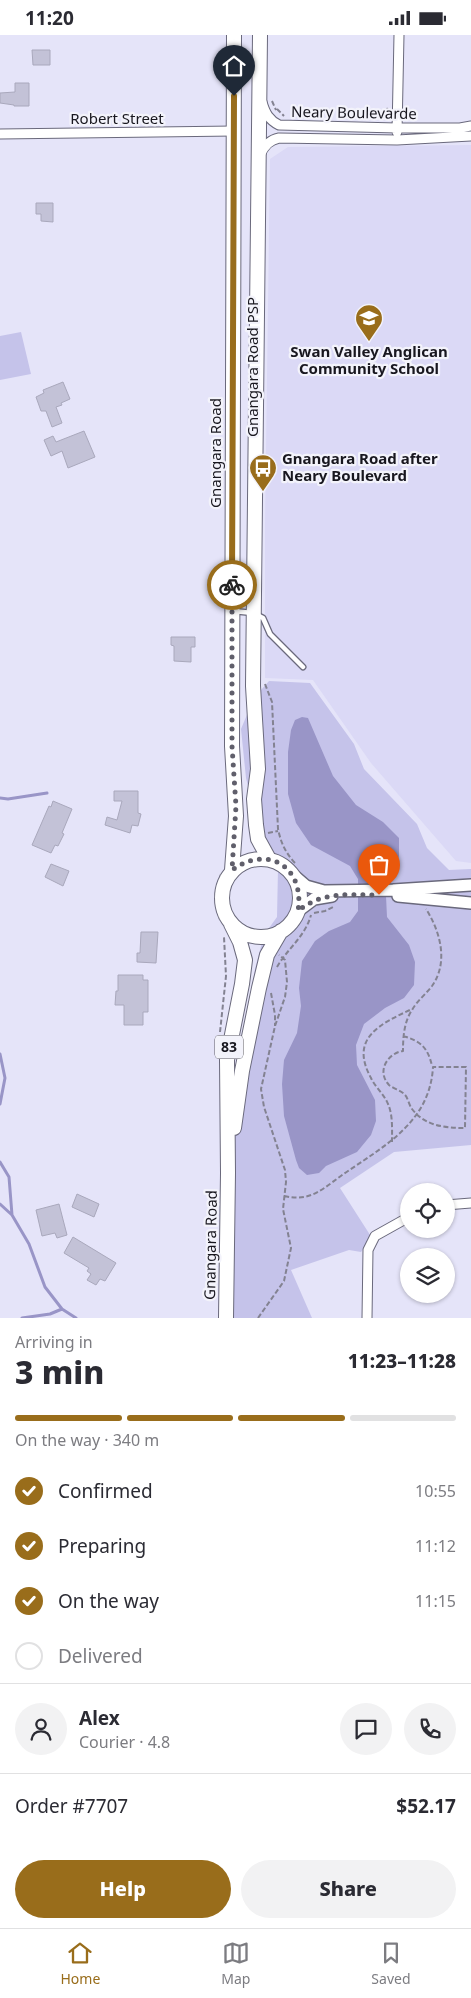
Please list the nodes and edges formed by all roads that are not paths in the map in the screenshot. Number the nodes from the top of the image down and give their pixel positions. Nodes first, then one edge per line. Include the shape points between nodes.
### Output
1 (234, 35) edge
2 (260, 35) edge
3 (399, 35) edge
4 (260, 89) junction
5 (471, 126) edge
6 (397, 128) junction
7 (234, 131) junction
8 (0, 134) edge
9 (471, 136) edge
10 (396, 140) junction
11 (258, 161) junction
12 (232, 611) junction
13 (253, 613) junction
14 (303, 667) dead end
15 (269, 859) junction
16 (228, 869) junction
17 (296, 869) junction
18 (471, 885) edge
19 (350, 893) junction
20 (393, 893) junction
21 (471, 903) edge
22 (298, 911) junction
23 (225, 927) junction
24 (281, 931) junction
25 (228, 1173) junction
26 (471, 1203) edge
27 (455, 1204) edge
28 (400, 1222) edge
29 (226, 1318) edge
30 (367, 1318) edge

1 - 7 main road, Gnangara Road / 83
2 - 4 main road
3 - 6 street
4 - 6 street, Neary Boulevarde via 268,117 279,125
4 - 11 main road
5 - 6 street, Neary Boulevarde
6 - 10 street
7 - 8 street, Robert Street
7 - 12 main road, Gnangara Road / 83
9 - 10 street, Neary Boulevarde
10 - 11 street, Neary Boulevarde via 279,138 266,144
11 - 13 main road
12 - 13 lane
12 - 16 main road, Gnangara Road / 83 via 232,746 236,803
13 - 14 lane via 263,618 270,634
13 - 15 main road via 252,686 258,769 254,799 258,839
15 - 16 main road via 256,858
15 - 17 main road
16 - 23 main road, 83 via 222,897
17 - 19 street via 312,889
17 - 22 main road via 300,898
18 - 20 street
19 - 20 street
19 - 22 street via 323,897
20 - 21 street
22 - 24 main road, 83
23 - 24 main road via 255,937
23 - 25 main road, Gnangara Road / 83 via 240,942 245,960 227,1060
24 - 25 main road, Gnangara Road / 83 via 267,955 257,997 242,1071
25 - 29 main road, Gnangara Road / 83
26 - 27 street
28 - 30 street via 375,1236 368,1250

